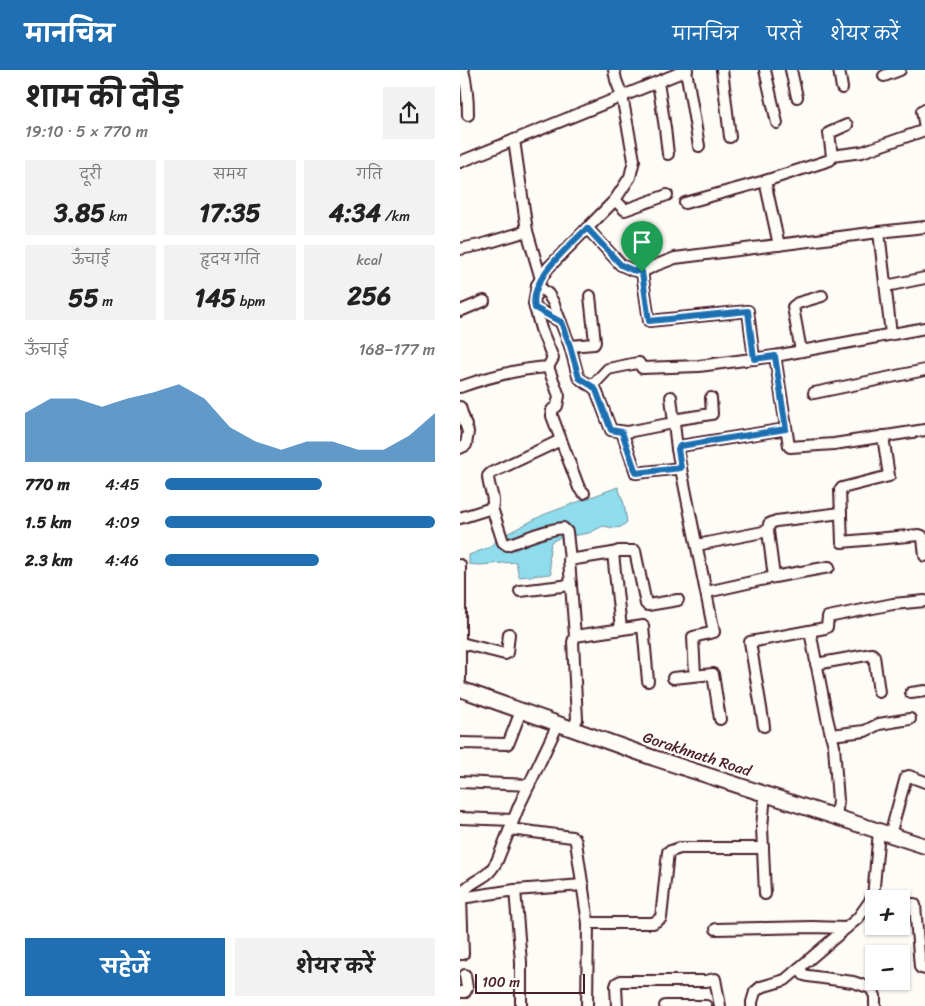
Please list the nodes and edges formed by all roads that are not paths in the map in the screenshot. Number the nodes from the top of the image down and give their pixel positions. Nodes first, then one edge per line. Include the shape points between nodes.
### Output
1 (463, 70) edge
2 (614, 70) edge
3 (686, 70) edge
4 (722, 70) edge
5 (764, 70) edge
6 (791, 70) edge
7 (839, 70) edge
8 (900, 70) edge
9 (884, 76) dead end
10 (658, 82) junction
11 (842, 88) dead end
12 (622, 96) junction
13 (797, 97) dead end
14 (925, 109) edge
15 (468, 115) dead end
16 (777, 123) dead end
17 (847, 125) dead end
18 (925, 129) edge
19 (730, 137) dead end
20 (514, 140) junction
21 (699, 146) dead end
22 (668, 154) dead end
23 (832, 156) junction
24 (460, 162) edge
25 (765, 181) junction
26 (667, 195) dead end
27 (616, 200) junction
28 (685, 203) dead end
29 (925, 226) edge
30 (587, 228) junction
31 (527, 231) junction
32 (879, 232) junction
33 (779, 245) junction
34 (460, 249) edge
35 (642, 272) junction
36 (925, 278) edge
37 (539, 282) junction
38 (886, 286) junction
39 (590, 296) dead end
40 (822, 296) dead end
41 (484, 301) dead end
42 (535, 308) junction
43 (460, 311) edge
44 (561, 322) junction
45 (925, 328) edge
46 (891, 334) junction
47 (570, 346) junction
48 (801, 351) junction
49 (775, 356) junction
50 (754, 359) junction
51 (548, 367) junction
52 (925, 370) edge
53 (592, 386) junction
54 (460, 387) edge
55 (814, 393) dead end
56 (671, 397) dead end
57 (711, 398) dead end
58 (460, 407) edge
59 (673, 421) junction
60 (786, 429) junction
61 (925, 430) edge
62 (622, 432) junction
63 (883, 436) junction
64 (561, 440) junction
65 (460, 448) edge
66 (678, 449) junction
67 (681, 468) junction
68 (584, 493) dead end
69 (492, 508) junction
70 (841, 513) junction
71 (460, 518) edge
72 (768, 531) junction
73 (696, 545) junction
74 (613, 553) junction
75 (925, 556) edge
76 (570, 560) junction
77 (460, 565) edge
78 (829, 567) dead end
79 (774, 577) junction
80 (571, 585) junction
81 (520, 590) dead end
82 (706, 592) junction
83 (678, 600) dead end
84 (925, 601) edge
85 (621, 629) junction
86 (810, 631) junction
87 (509, 634) dead end
88 (575, 636) junction
89 (461, 643) edge
90 (816, 664) junction
91 (696, 675) junction
92 (673, 678) dead end
93 (460, 680) edge
94 (648, 681) dead end
95 (460, 689) edge
96 (925, 690) edge
97 (879, 692) dead end
98 (911, 693) dead end
99 (521, 711) junction
100 (720, 719) dead end
101 (910, 719) dead end
102 (558, 724) junction
103 (764, 726) dead end
104 (573, 729) junction
105 (831, 735) junction
106 (460, 743) edge
107 (460, 782) edge
108 (925, 782) edge
109 (528, 785) junction
110 (765, 794) junction
111 (836, 817) junction
112 (460, 818) edge
113 (511, 824) junction
114 (885, 833) junction
115 (925, 846) edge
116 (763, 848) junction
117 (583, 885) junction
118 (515, 890) junction
119 (874, 890) edge
120 (461, 894) edge
121 (765, 894) dead end
122 (910, 905) edge
123 (865, 912) edge
124 (588, 923) junction
125 (846, 928) junction
126 (716, 929) dead end
127 (460, 954) edge
128 (799, 968) junction
129 (925, 969) edge
130 (465, 975) dead end
131 (460, 992) edge
132 (521, 1006) edge
133 (587, 1006) edge
134 (617, 1006) edge
135 (665, 1006) edge
136 (706, 1006) edge
137 (720, 1006) edge
138 (752, 1006) edge
139 (875, 1006) edge

1 - 15 street via 468,92
2 - 12 street
3 - 10 street
3 - 21 street
4 - 19 street
5 - 16 street
6 - 13 street
7 - 11 street
8 - 9 street
10 - 12 street
10 - 22 street
12 - 20 street
12 - 27 street via 634,160 630,177
14 - 18 street via 922,111
17 - 23 street via 829,133
18 - 23 street via 862,152
20 - 24 street
20 - 31 street
23 - 25 street via 830,160
25 - 28 street
25 - 33 street
26 - 27 street via 625,210
27 - 30 street
29 - 32 street
30 - 35 street via 621,265
30 - 37 street via 548,268
31 - 34 street
31 - 37 street
32 - 33 street
32 - 38 street
33 - 35 street via 676,258
35 - 50 street via 649,321 748,311
36 - 38 street
37 - 42 street
37 - 44 street via 551,298
38 - 46 street
39 - 47 street via 596,342
40 - 48 street via 793,307
41 - 43 street
42 - 44 street
42 - 51 street via 553,358
44 - 47 street
45 - 46 street
46 - 48 street
47 - 53 street via 579,378
48 - 49 street
49 - 50 street
49 - 60 street
50 - 53 street via 699,366 642,368 637,363 605,370
51 - 54 street via 486,378
51 - 64 street via 559,396 552,416
52 - 55 street
53 - 62 street via 609,428
56 - 59 street
57 - 59 street via 711,414
58 - 65 street via 468,432 466,445
59 - 62 street
59 - 66 street
60 - 63 street via 789,446 792,447
60 - 66 street via 680,446
61 - 63 street
62 - 67 street via 636,473
63 - 70 street via 889,476 841,488
64 - 68 street via 579,488
64 - 69 street via 491,473 488,481 494,504
66 - 67 street
67 - 73 street
69 - 71 street
69 - 76 street via 502,542 507,545 553,528 562,528 567,532
70 - 72 street via 776,521 769,524
70 - 75 street via 842,542 919,535 923,538
72 - 73 street
72 - 79 street
73 - 82 street
74 - 76 street
74 - 83 street via 635,551 646,604
74 - 85 street
76 - 80 street
77 - 89 street
78 - 79 street
79 - 82 street
80 - 81 street
80 - 88 street
82 - 91 street via 714,633 693,637
84 - 86 street via 828,617 826,628
85 - 88 street
85 - 94 street via 643,626
86 - 90 street
86 - 103 street via 750,642
87 - 89 street via 505,654
88 - 104 street via 577,719
89 - 93 street
90 - 97 street via 872,654
90 - 105 street
91 - 92 street
91 - 100 street via 714,674
95 - 99 main road, Gorakhnath Road
96 - 98 street
99 - 102 main road, Gorakhnath Road
99 - 106 street via 507,744
101 - 105 street via 879,724 865,731
102 - 104 main road, Gorakhnath Road
102 - 109 street
104 - 110 main road, Gorakhnath Road
105 - 111 street via 838,801
107 - 109 street
108 - 114 street via 906,777
109 - 113 street
110 - 111 main road, Gorakhnath Road
110 - 116 street
111 - 114 main road, Gorakhnath Road
112 - 113 street
113 - 117 street via 575,839
113 - 120 street via 493,868
114 - 115 main road, Gorakhnath Road
114 - 119 street
116 - 121 street
116 - 124 street via 674,849 668,852 661,918 653,923
117 - 118 street
117 - 124 street
118 - 120 street
118 - 132 street
120 - 127 street via 463,954
122 - 129 street via 915,905 920,967
123 - 125 street
124 - 133 street
125 - 126 street
125 - 128 street
128 - 138 street via 785,980 761,987
128 - 139 street via 808,976 853,982 871,988
130 - 131 street via 467,988
134 - 137 street via 616,986 621,981 716,979
135 - 136 street

